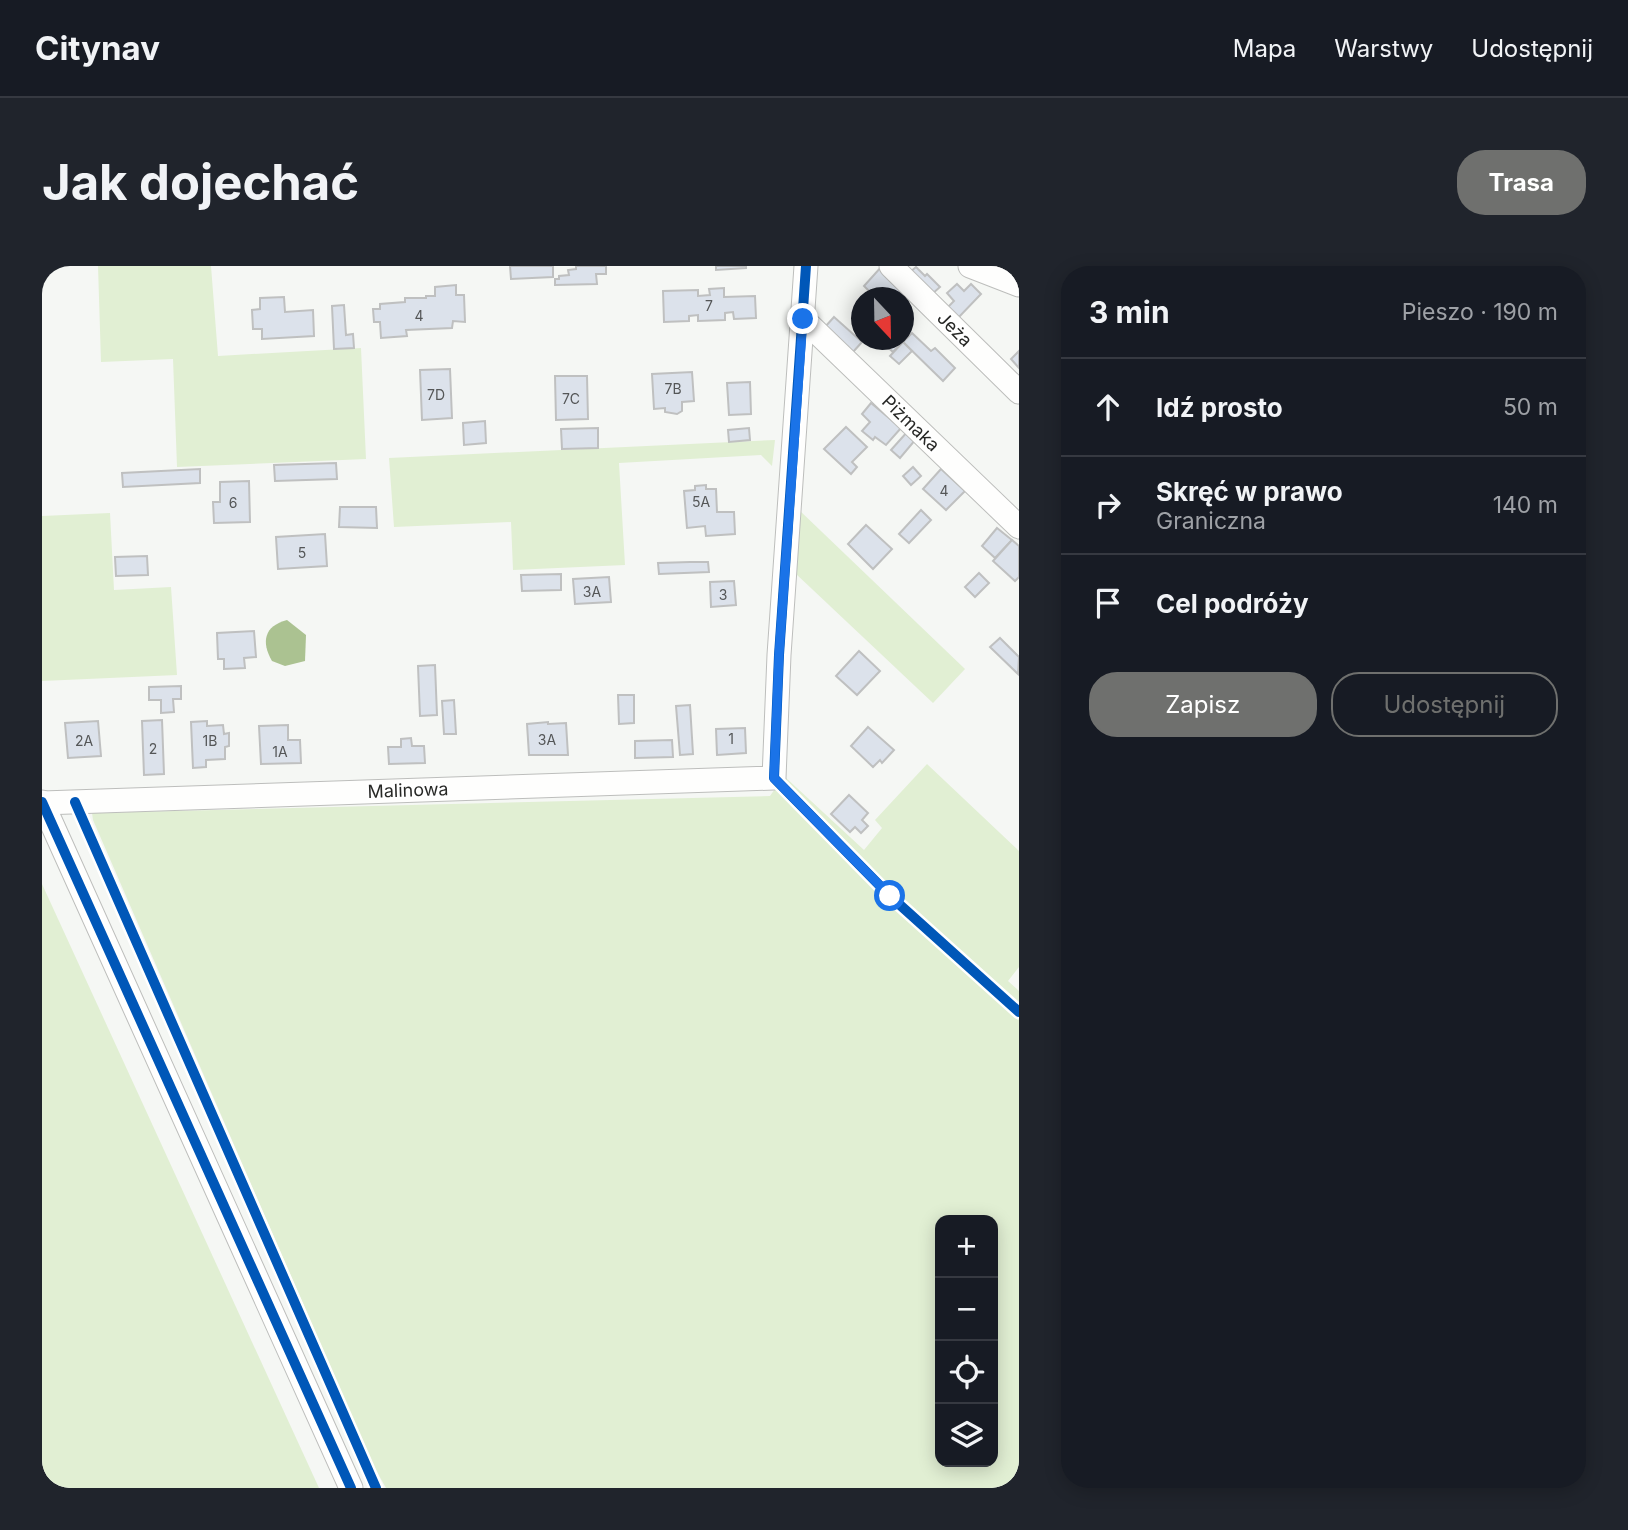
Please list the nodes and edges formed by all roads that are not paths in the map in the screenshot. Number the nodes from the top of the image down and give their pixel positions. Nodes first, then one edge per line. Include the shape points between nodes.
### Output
1 (806, 266) edge
2 (891, 266) edge
3 (970, 266) edge
4 (1019, 285) edge
5 (803, 319) junction
6 (1019, 392) edge
7 (1019, 527) edge
8 (774, 778) junction
9 (42, 802) edge
10 (1019, 1012) edge
11 (351, 1488) edge

1 - 5 street
2 - 6 street, Jeża
3 - 4 street
5 - 7 street, Piżmaka
5 - 8 street
8 - 9 street, Malinowa
8 - 10 lane via 890,896
9 - 11 street

